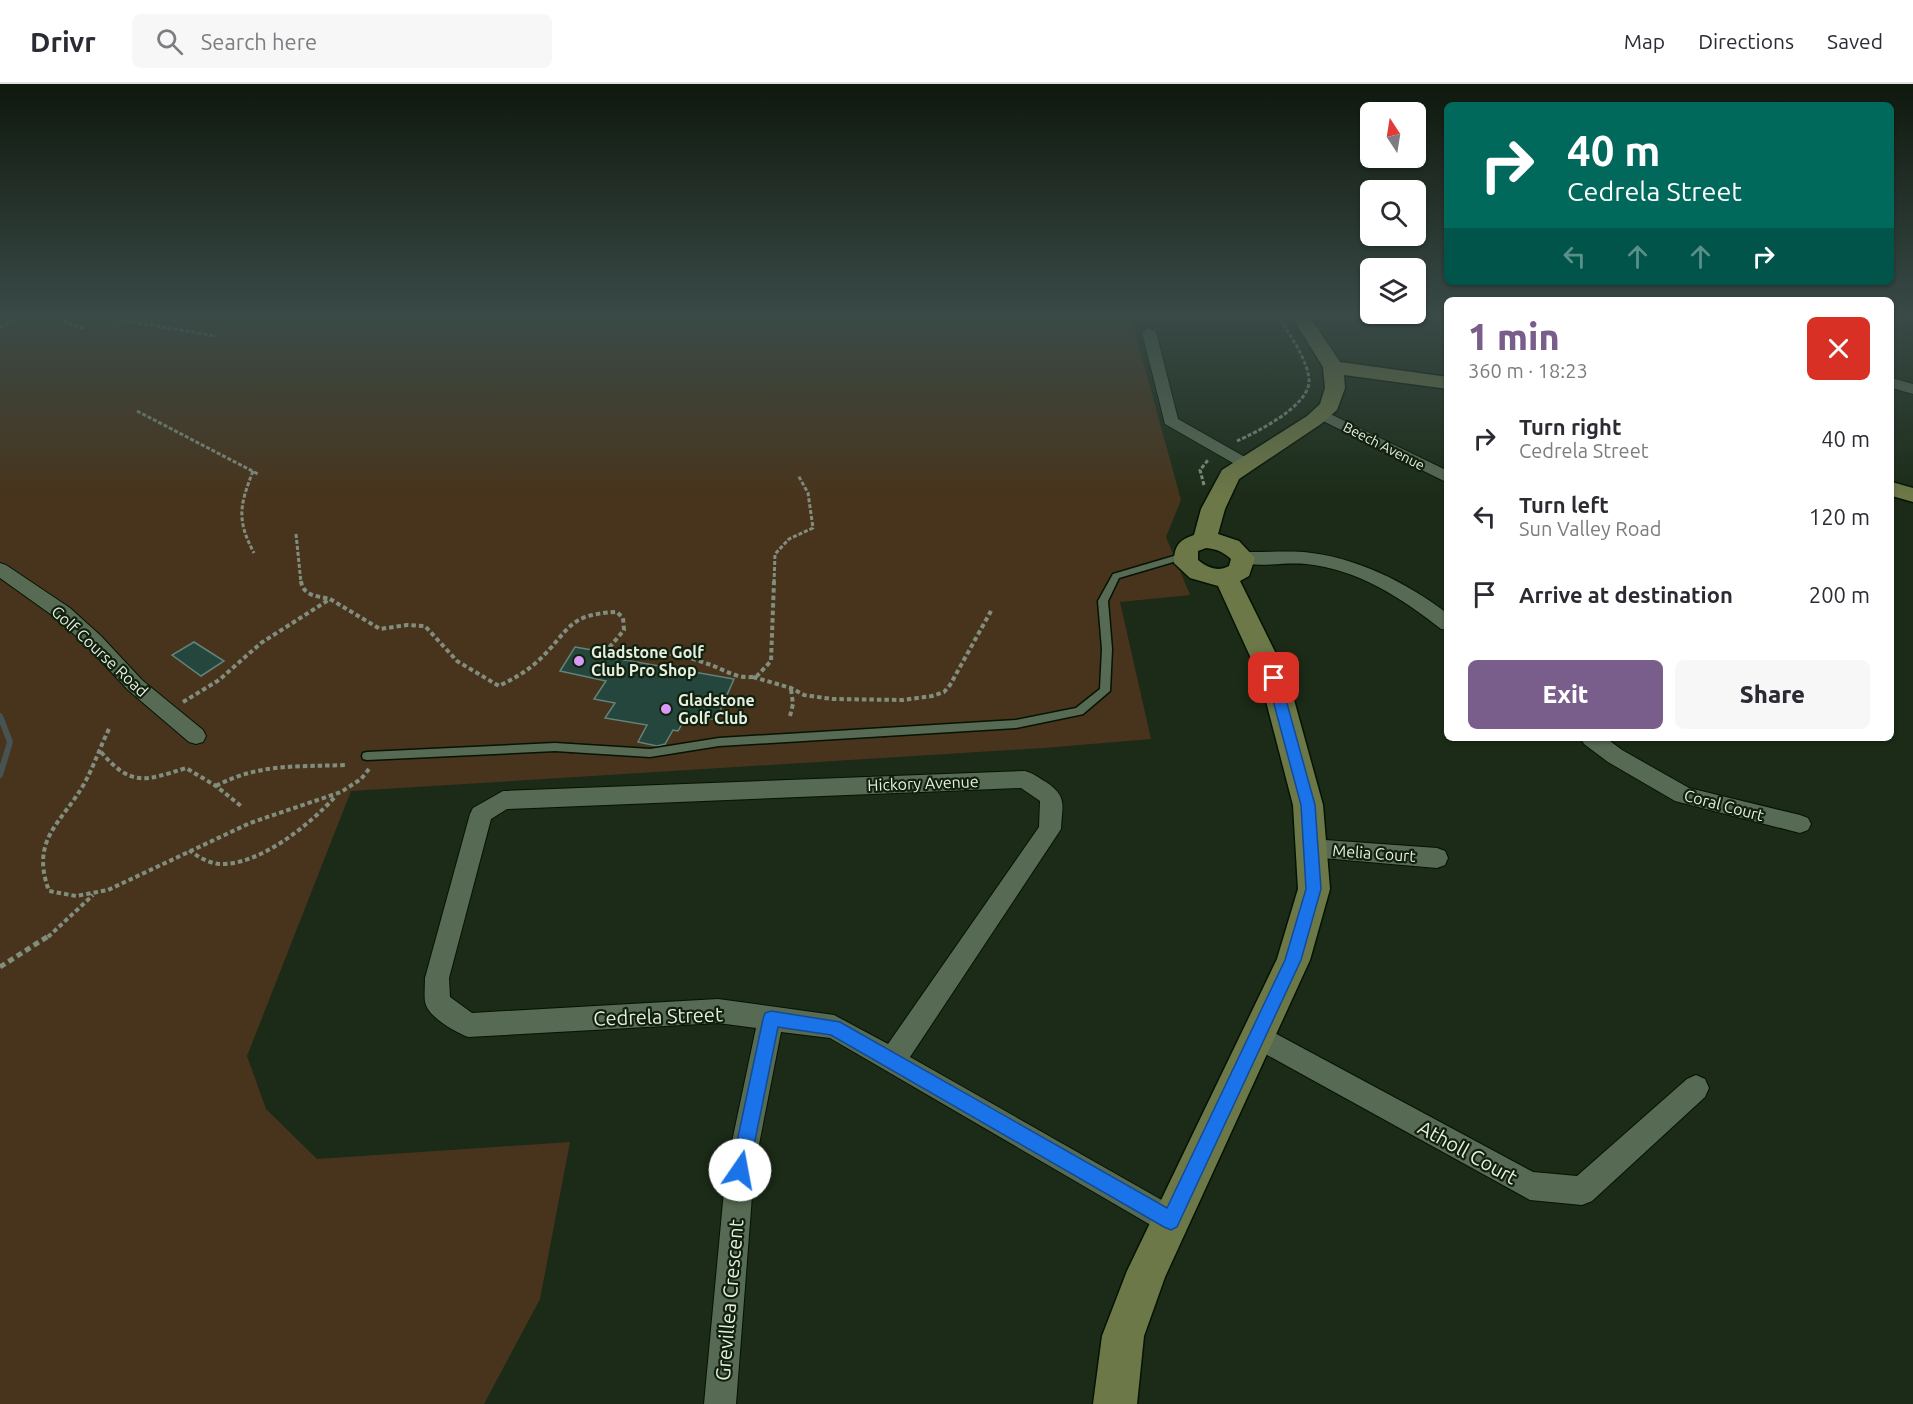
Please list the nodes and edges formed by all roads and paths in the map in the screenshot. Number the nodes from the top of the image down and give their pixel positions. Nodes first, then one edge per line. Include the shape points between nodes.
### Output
1 (1160, 376) edge
2 (1308, 376) edge
3 (1334, 376) edge
4 (1395, 376) edge
5 (1444, 382) edge
6 (1894, 384) edge
7 (1913, 389) edge
8 (137, 411) dead end
9 (1320, 414) junction
10 (1219, 449) junction
11 (1246, 464) junction
12 (253, 471) junction
13 (258, 474) dead end
14 (798, 475) dead end
15 (1444, 476) edge
16 (1894, 490) edge
17 (1201, 495) dead end
18 (1913, 495) edge
19 (296, 534) dead end
20 (1205, 540) junction
21 (254, 553) dead end
22 (1184, 556) junction
23 (1234, 567) junction
24 (0, 569) edge
25 (330, 598) junction
26 (991, 611) dead end
27 (1444, 621) edge
28 (625, 653) junction
29 (624, 660) dead end
30 (753, 677) junction
31 (790, 688) junction
32 (166, 711) junction
33 (790, 716) dead end
34 (109, 729) dead end
35 (196, 736) dead end
36 (1596, 741) edge
37 (101, 752) junction
38 (379, 755) junction
39 (367, 756) dead end
40 (346, 765) dead end
41 (216, 786) junction
42 (337, 795) junction
43 (241, 806) dead end
44 (481, 814) joint
45 (1800, 824) dead end
46 (1311, 848) junction
47 (189, 850) junction
48 (1437, 858) dead end
49 (93, 894) junction
50 (0, 967) edge
51 (771, 1019) junction
52 (1258, 1036) junction
53 (892, 1061) junction
54 (1696, 1088) dead end
55 (1171, 1221) junction
56 (720, 1404) edge
57 (1115, 1404) edge

1 - 10 street via 1172,422
2 - 10 path via 1306,394 1275,421
3 - 9 street via 1330,406
4 - 5 street
6 - 7 street
8 - 12 path
9 - 11 street
9 - 15 street, Beech Avenue
10 - 11 street
10 - 17 path via 1200,470 1204,484
11 - 20 street via 1230,475 1213,509
12 - 13 path
12 - 21 path via 239,517
14 - 30 path via 808,493 813,528 789,539 775,554 771,661
16 - 18 street
19 - 25 path via 302,589
20 - 22 street via 1190,546
20 - 23 street via 1228,544
22 - 23 street via 1186,563 1203,576
22 - 38 lane via 1116,576 1103,601 1105,691 1079,711 1016,724 719,742 650,753 555,747
23 - 27 street via 1312,559 1365,573 1423,603
23 - 46 street via 1274,678 1308,805
24 - 32 street, Golf Course Road via 63,614
25 - 28 path via 380,630 425,626 440,648 475,676 499,686 528,670 576,619 597,611 617,612 623,618 624,630 608,649
25 - 32 path via 261,643 219,680
26 - 31 path via 944,692 903,700 832,699 804,695
28 - 29 path
28 - 30 path via 659,652
30 - 31 path
31 - 33 path
32 - 35 street, Golf Course Road
34 - 37 path
36 - 45 street, Coral Court via 1683,795
37 - 41 path via 120,772 132,777 186,768
37 - 49 path via 47,838 41,869 49,891 61,896
38 - 39 lane
38 - 42 path via 361,780
40 - 41 path via 268,768 238,774
41 - 43 path
42 - 47 path via 263,817
42 - 47 path via 301,829 260,853 219,864
44 - 51 street, Cedrela Street via 436,978 438,1003 468,1025 718,1011
44 - 53 street, Hickory Avenue via 503,800 1025,778 1051,797 1050,829
46 - 48 street, Melia Court
46 - 52 street via 1314,889 1293,960
47 - 49 path via 115,888
49 - 50 path via 53,934
51 - 53 street, Cedrela Street via 834,1027
51 - 56 street, Grevillea Crescent via 740,1170
52 - 54 street, Atholl Court via 1530,1186 1582,1191
52 - 55 street
53 - 55 street, Cedrela Street
55 - 57 street via 1123,1336

